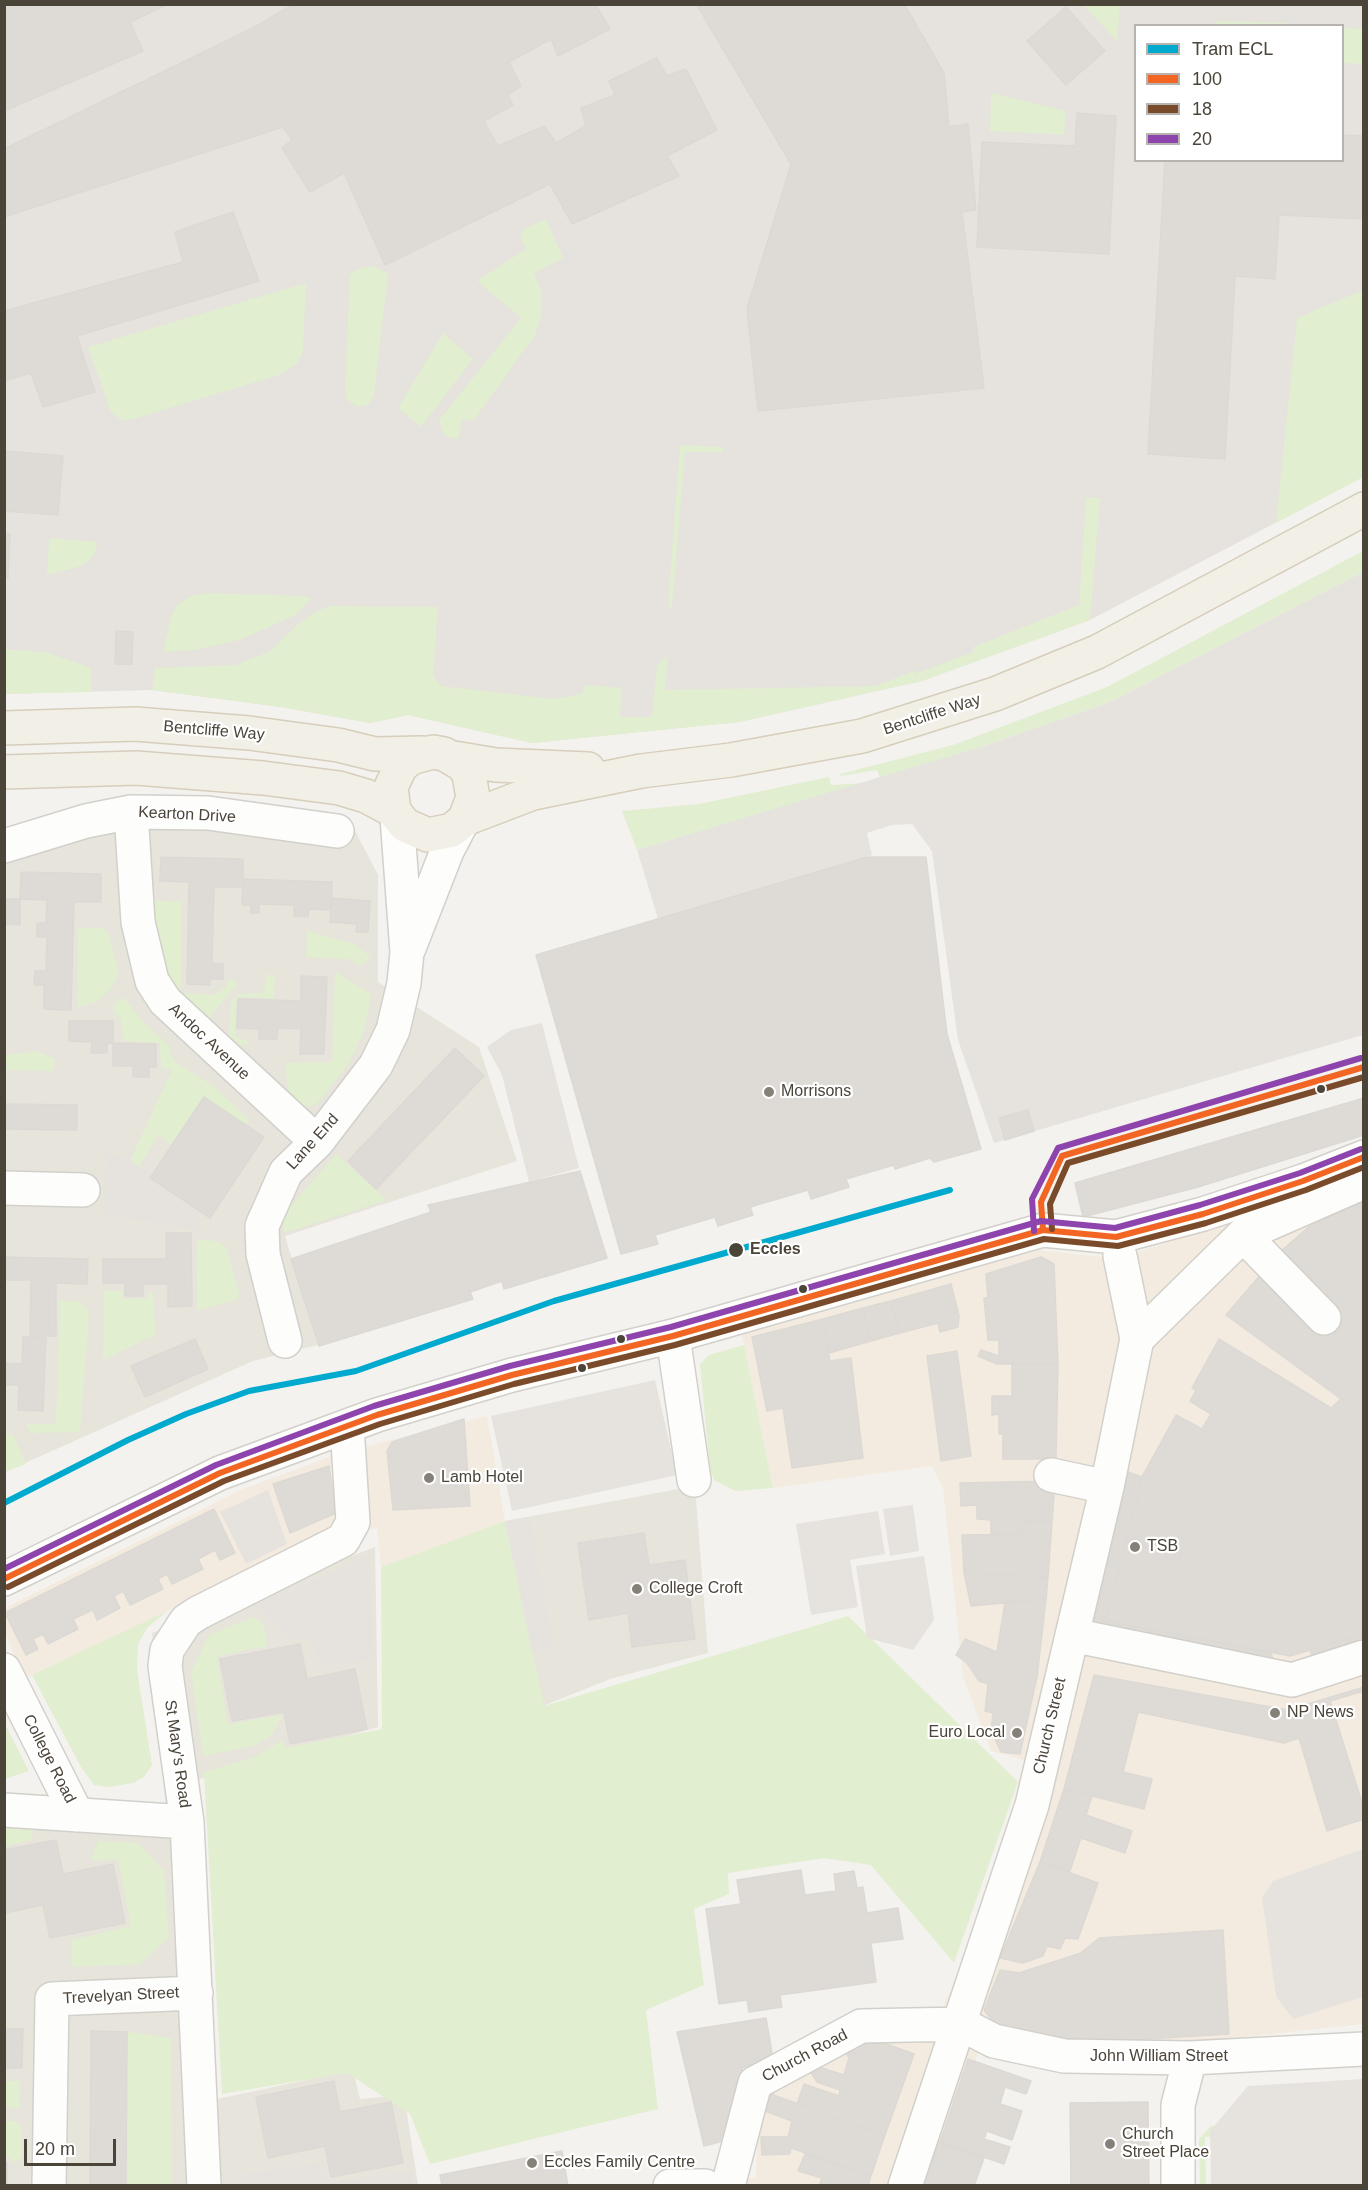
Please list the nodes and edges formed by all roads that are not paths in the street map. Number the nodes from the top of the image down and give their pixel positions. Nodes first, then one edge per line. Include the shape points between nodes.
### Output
1 (1364, 509) edge
2 (4, 728) edge
3 (438, 756) junction
4 (641, 771) junction
5 (4, 772) edge
6 (131, 812) junction
7 (396, 814) junction
8 (463, 820) junction
9 (337, 831) dead end
10 (4, 846) edge
11 (407, 952) junction
12 (317, 1142) junction
13 (1364, 1157) edge
14 (1364, 1182) edge
15 (4, 1188) edge
16 (83, 1190) dead end
17 (1243, 1235) junction
18 (1120, 1256) dead end
19 (1324, 1318) dead end
20 (673, 1336) junction
21 (1137, 1339) junction
22 (285, 1341) dead end
23 (347, 1426) junction
24 (1051, 1475) dead end
25 (694, 1480) dead end
26 (1107, 1487) junction
27 (4, 1579) edge
28 (1072, 1635) junction
29 (1364, 1657) edge
30 (4, 1670) edge
31 (4, 1810) edge
32 (77, 1815) junction
33 (187, 1822) junction
34 (196, 1993) junction
35 (961, 2024) junction
36 (1364, 2049) edge
37 (1190, 2058) junction
38 (49, 2186) edge
39 (204, 2186) edge
40 (670, 2186) edge
41 (705, 2186) edge
42 (728, 2186) edge
43 (905, 2186) edge
44 (1178, 2186) edge

1 - 4 main road, Bentcliffe Way via 1132,635 995,694 832,743
2 - 3 main road, Bentcliffe Way via 135,724 338,745 375,754
3 - 4 main road, Bentcliffe Way via 528,767
3 - 7 main road via 411,758 394,775 391,799
3 - 8 main road via 463,765 472,786 471,808
4 - 8 main road, Bentcliffe Way via 533,794
5 - 7 main road via 136,768 262,778 339,788 366,796
6 - 9 street, Kearton Drive via 208,813
6 - 10 street, Kearton Drive
6 - 12 street, Andoc Avenue via 138,922 152,981 165,1000
7 - 8 main road via 416,832 428,835 452,830
7 - 11 street, Lane End
8 - 11 street, Lane End
11 - 12 street, Lane End via 400,1003 381,1057
12 - 22 street, Lane End via 286,1172 262,1226 263,1254
13 - 20 street via 1203,1214 1116,1237 1043,1230
14 - 17 street
15 - 16 street
17 - 19 street
17 - 21 street
18 - 21 street, Church Street
20 - 23 street via 512,1375
20 - 25 street
21 - 26 street, Church Street
23 - 27 street via 220,1473
23 - 33 street, St Mary's Road via 353,1522 343,1540 198,1613 186,1621 167,1650 165,1666
24 - 26 street
26 - 28 street, Church Street
28 - 29 street via 1292,1680
28 - 35 street, Church Street via 1032,1805
30 - 32 street, College Road
31 - 32 street, College Road
32 - 33 street, College Road
33 - 34 street, St Mary's Road
34 - 38 street, Trevelyan Street via 52,1999
34 - 39 street, St Mary's Road
35 - 37 street, John William Street via 994,2041 1064,2056
35 - 42 street, Church Road via 861,2026 755,2083
35 - 43 street, Church Street
36 - 37 street, John William Street
37 - 44 street via 1178,2105
40 - 41 street

